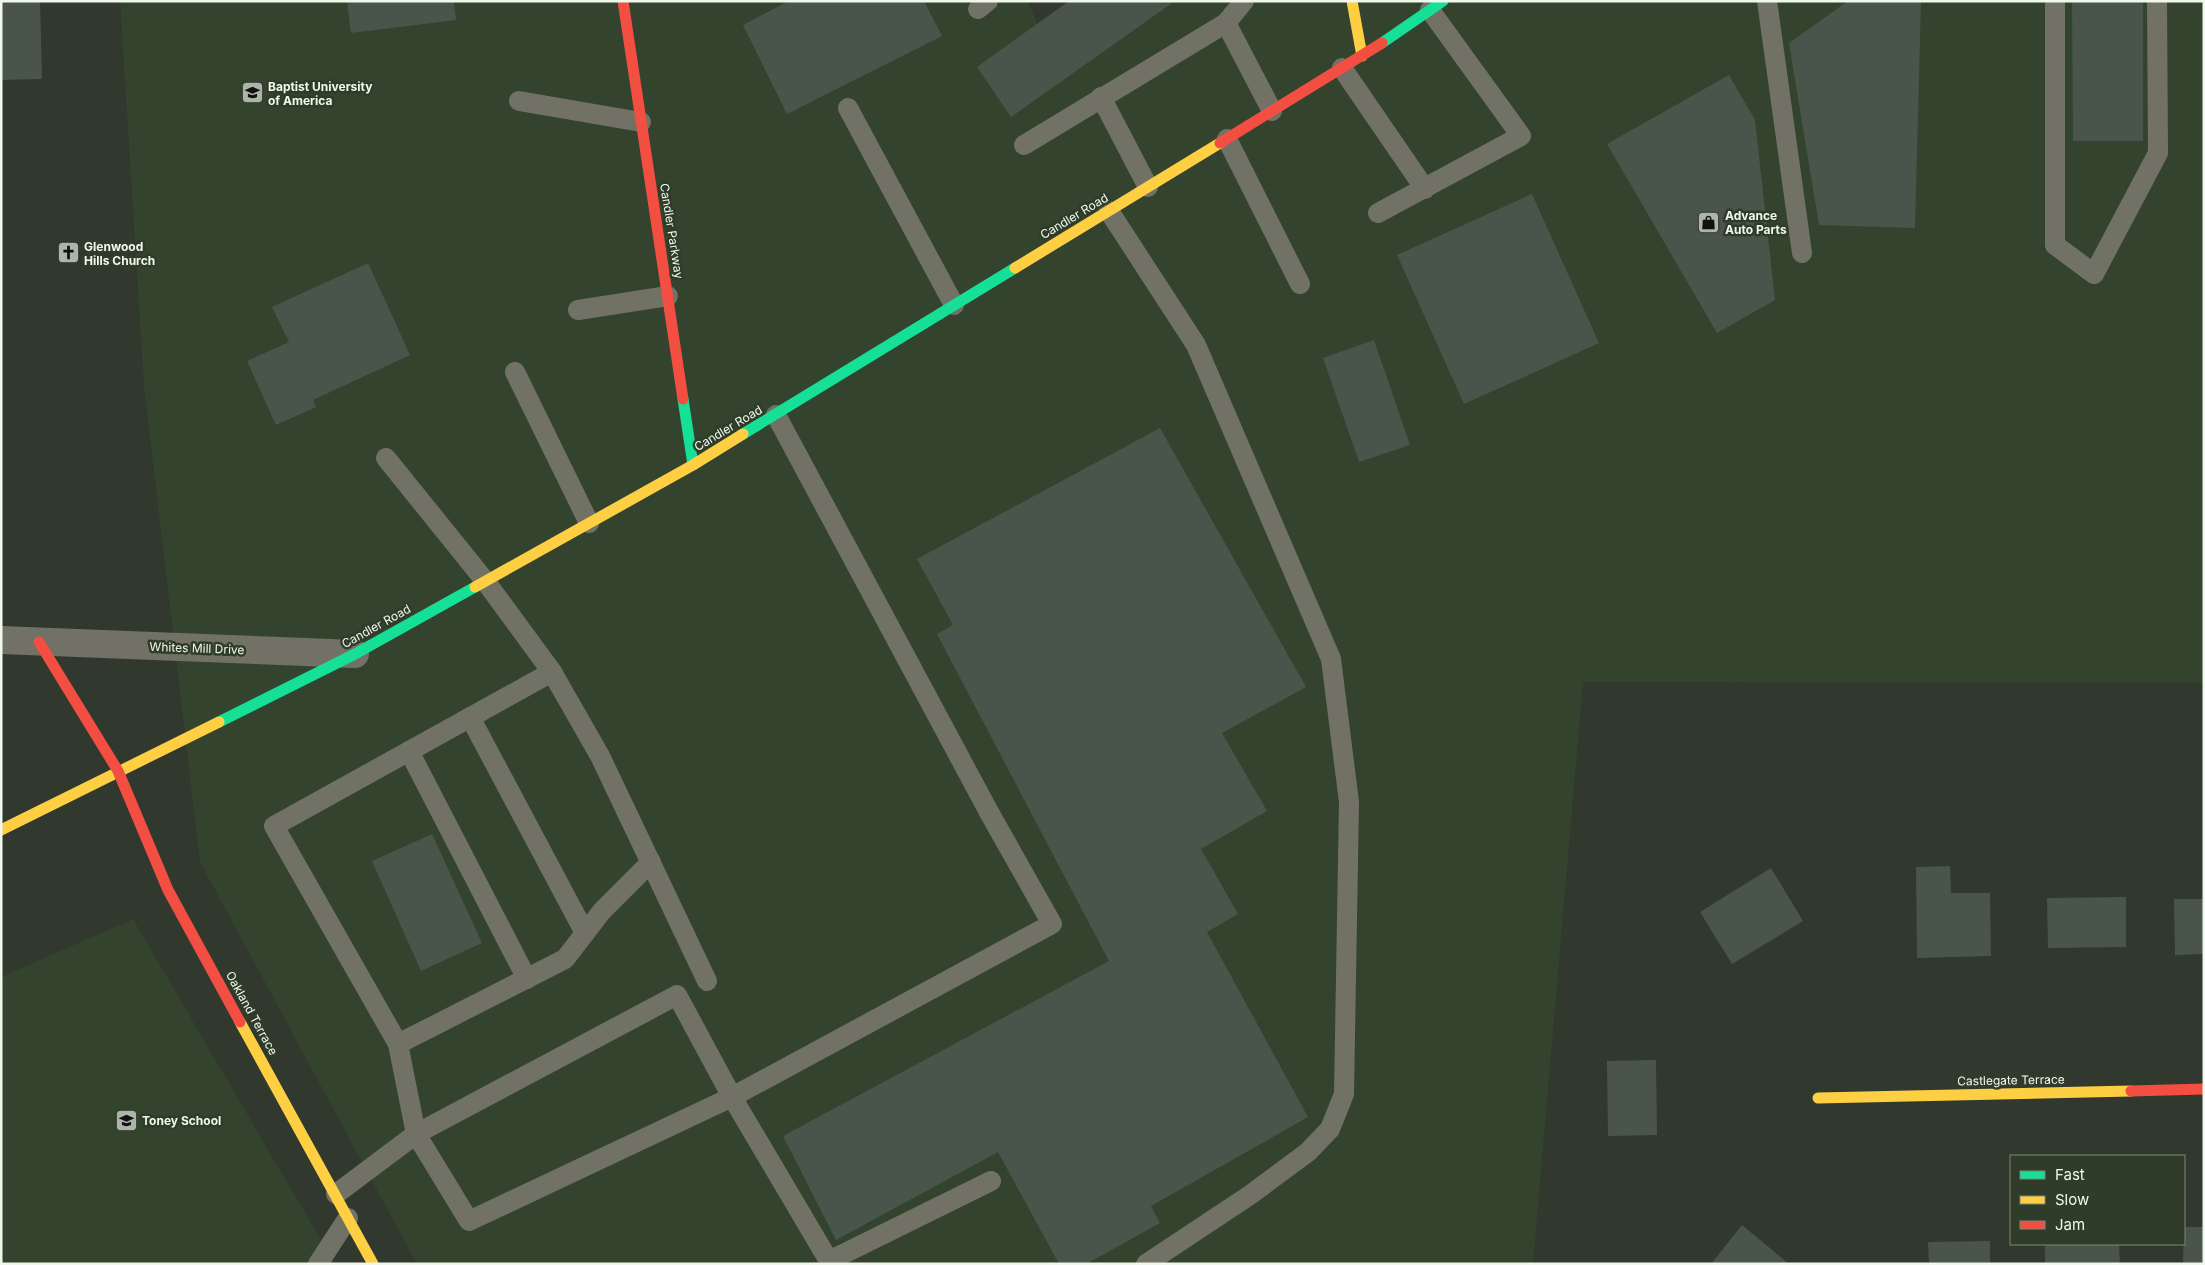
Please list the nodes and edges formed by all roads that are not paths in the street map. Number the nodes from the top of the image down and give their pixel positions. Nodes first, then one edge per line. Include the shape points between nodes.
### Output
1 (623, 1) edge
2 (1244, 1) edge
3 (1352, 1) edge
4 (1767, 1) edge
5 (2055, 1) edge
6 (2157, 1) edge
7 (1436, 6) edge
8 (1226, 23) junction
9 (1362, 56) junction
10 (1342, 68) junction
11 (1101, 97) junction
12 (519, 101) dead end
13 (848, 108) dead end
14 (1272, 111) junction
15 (641, 122) junction
16 (1227, 139) junction
17 (1024, 145) dead end
18 (1148, 187) junction
19 (1425, 189) junction
20 (1109, 211) junction
21 (1378, 213) dead end
22 (1802, 253) dead end
23 (1300, 284) dead end
24 (668, 296) junction
25 (954, 305) junction
26 (578, 310) dead end
27 (515, 372) dead end
28 (776, 414) junction
29 (386, 458) dead end
30 (693, 465) junction
31 (589, 523) junction
32 (486, 582) junction
33 (1, 640) edge
34 (39, 642) junction
35 (355, 654) junction
36 (552, 672) junction
37 (470, 717) junction
38 (409, 751) junction
39 (118, 771) junction
40 (1, 830) edge
41 (651, 862) junction
42 (585, 933) junction
43 (526, 979) junction
44 (707, 981) dead end
45 (398, 1044) junction
46 (2204, 1089) edge
47 (732, 1097) junction
48 (1818, 1098) dead end
49 (416, 1134) junction
50 (991, 1181) dead end
51 (336, 1194) junction
52 (348, 1218) junction
53 (832, 1262) edge
54 (318, 1264) edge
55 (372, 1264) edge
56 (1146, 1264) edge

1 - 15 main road, Candler Parkway
2 - 8 lane
3 - 9 main road
4 - 22 lane
5 - 6 lane via 2055,245 2094,274 2158,154
7 - 9 main road, Candler Road
7 - 19 lane via 1521,136
8 - 11 lane
8 - 14 lane
9 - 10 main road, Candler Road
10 - 14 main road, Candler Road
10 - 19 lane
11 - 17 lane
11 - 18 lane
12 - 15 lane
13 - 25 lane
14 - 16 main road, Candler Road
15 - 24 main road, Candler Parkway
16 - 18 main road, Candler Road
16 - 23 lane
18 - 20 main road, Candler Road
19 - 21 lane
20 - 25 main road, Candler Road
20 - 56 lane via 1196,345 1331,659 1349,802 1344,1094 1330,1129 1301,1157
24 - 26 lane
24 - 30 main road, Candler Parkway
25 - 28 main road, Candler Road
27 - 31 lane
28 - 30 main road, Candler Road
28 - 47 lane via 1052,924
29 - 32 lane
30 - 31 main road, Candler Road
31 - 32 main road, Candler Road
32 - 35 main road, Candler Road
32 - 36 lane
33 - 34 street, Whites Mill Drive
34 - 35 street, Whites Mill Drive
34 - 39 main road
35 - 39 main road, Candler Road
36 - 37 lane
36 - 41 lane via 600,756
37 - 38 lane
37 - 42 lane
38 - 43 lane
38 - 45 lane via 274,826
39 - 40 main road, Candler Road
39 - 51 main road, Oakland Terrace via 168,890
41 - 42 lane via 602,911
41 - 44 lane
42 - 43 lane via 565,959
43 - 45 lane
45 - 49 lane
46 - 48 main road, Castlegate Terrace
47 - 49 lane via 469,1221
47 - 49 lane via 677,995
47 - 53 lane
49 - 51 lane
50 - 53 lane
51 - 52 main road, Oakland Terrace
52 - 54 lane
52 - 55 main road, Oakland Terrace

